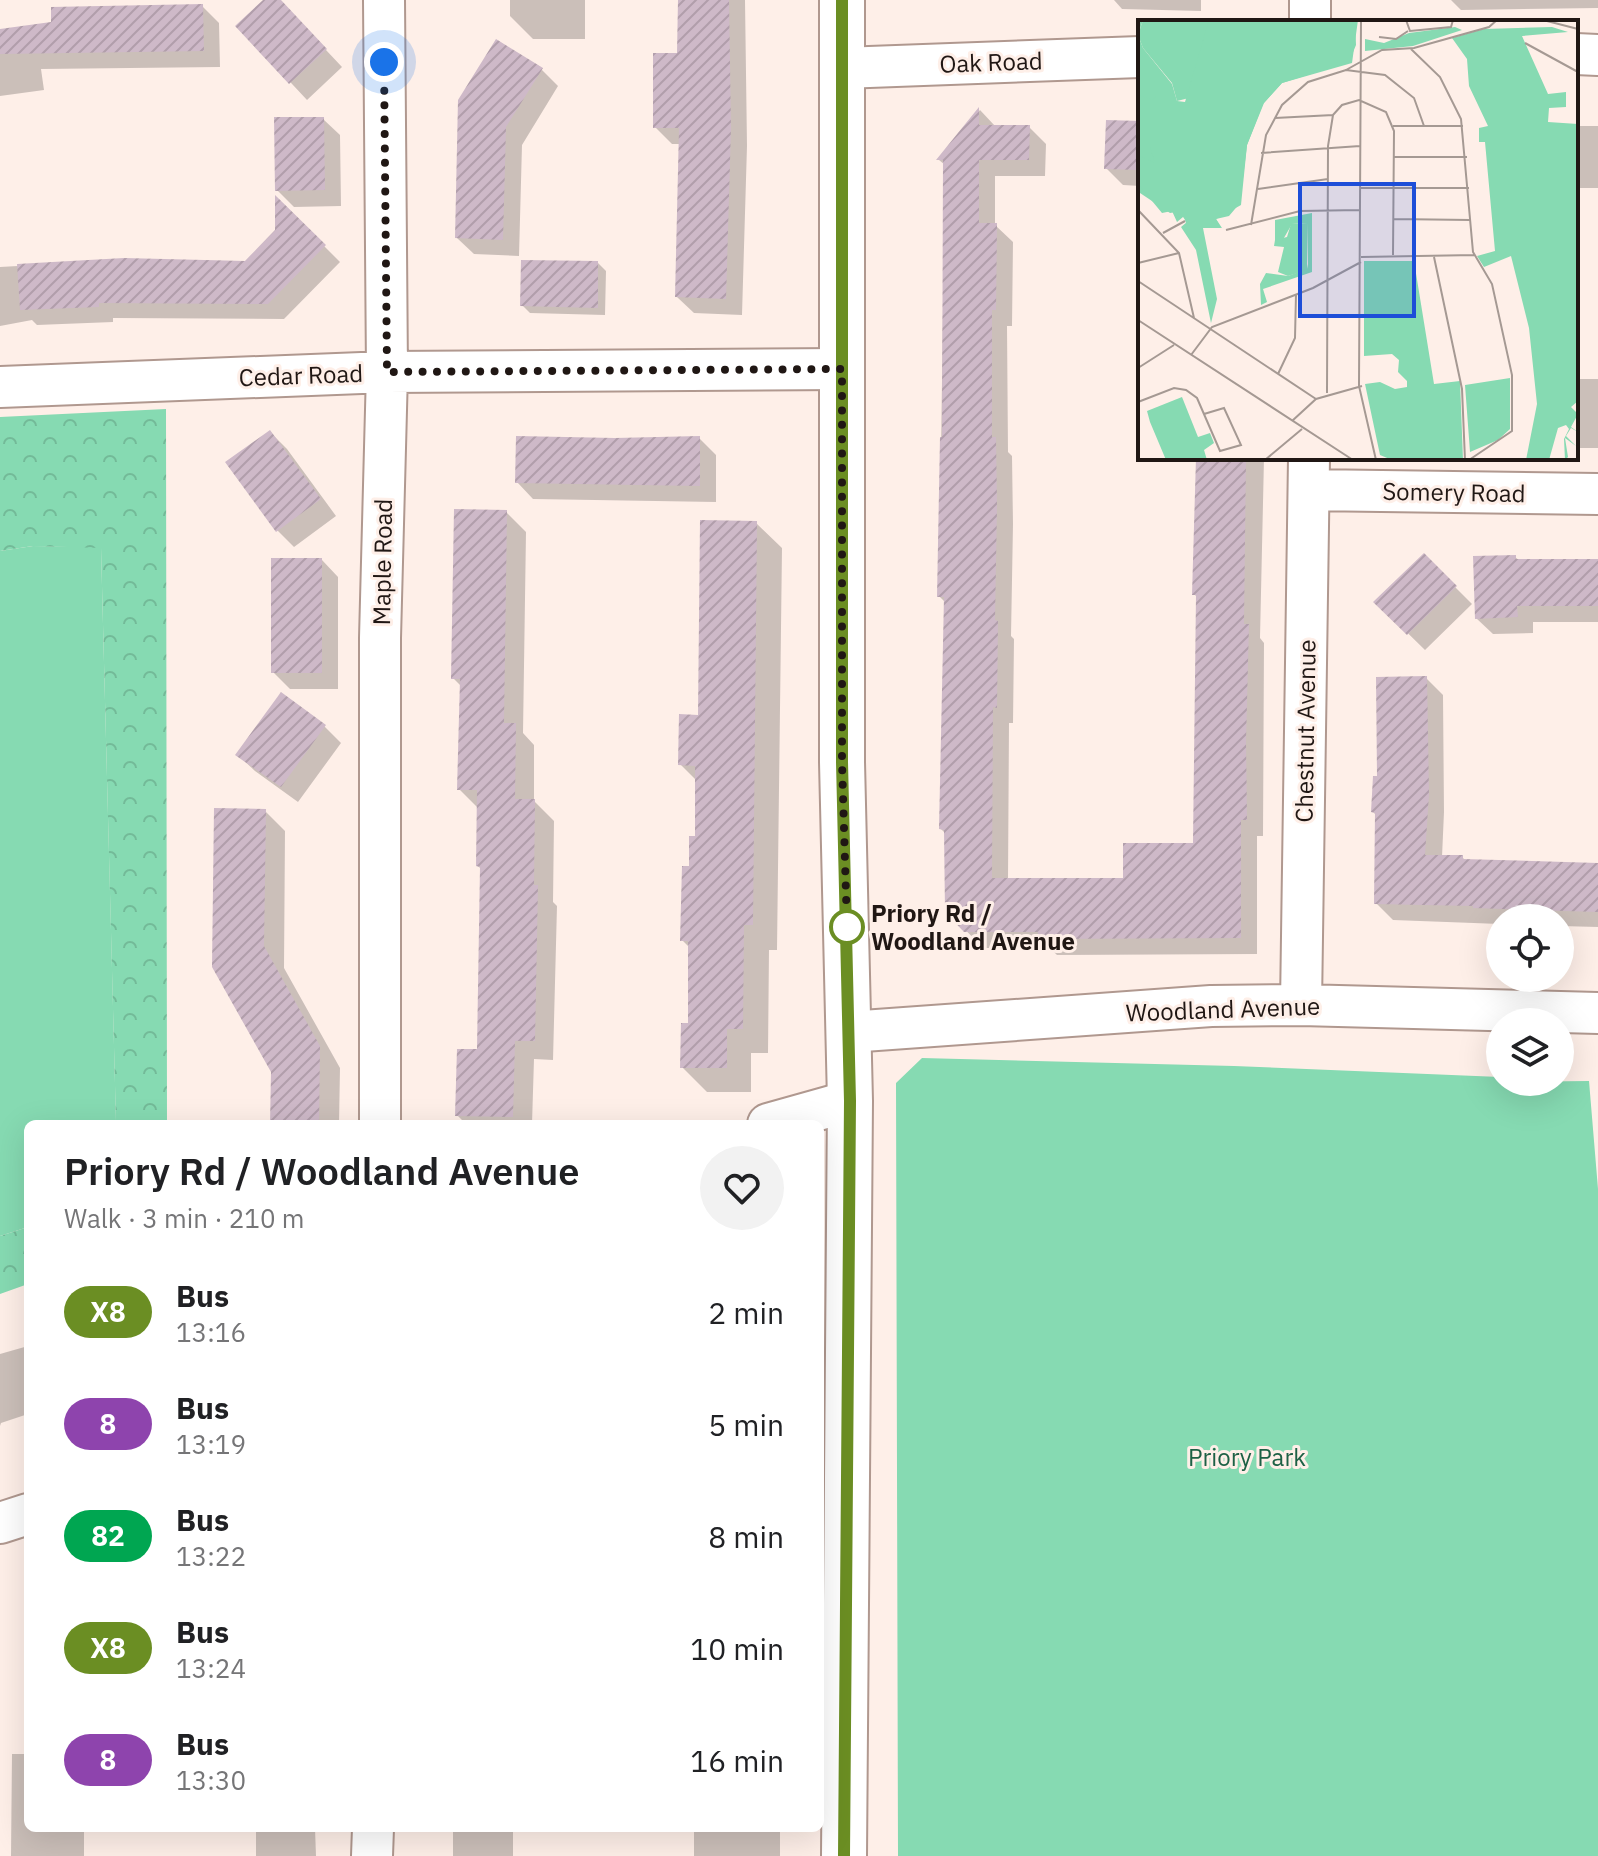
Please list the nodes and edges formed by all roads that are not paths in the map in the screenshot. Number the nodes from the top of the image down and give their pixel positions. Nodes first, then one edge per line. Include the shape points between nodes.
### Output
1 (384, 0) edge
2 (842, 0) edge
3 (1578, 54) edge
4 (1598, 55) edge
5 (1138, 57) edge
6 (842, 68) junction
7 (842, 369) junction
8 (387, 372) junction
9 (0, 387) edge
10 (1309, 474) edge
11 (1598, 494) edge
12 (1301, 1005) junction
13 (1598, 1013) edge
14 (849, 1032) junction
15 (850, 1101) junction
16 (380, 1120) edge
17 (782, 1120) edge
18 (24, 1515) edge
19 (0, 1523) edge
20 (373, 1832) edge
21 (372, 1856) edge
22 (844, 1856) edge

1 - 8 street, Maple Road
2 - 6 main road
3 - 4 street
5 - 6 street, Oak Road
6 - 7 main road
7 - 8 street, Cedar Road
7 - 14 main road via 842,762
8 - 9 street, Cedar Road
8 - 16 street, Maple Road via 380,638
10 - 11 street, Somery Road
10 - 12 street, Chestnut Avenue
12 - 13 street, Woodland Avenue
12 - 14 street, Woodland Avenue via 1211,1006
14 - 15 main road
15 - 17 street
15 - 22 main road
18 - 19 street
20 - 21 street

